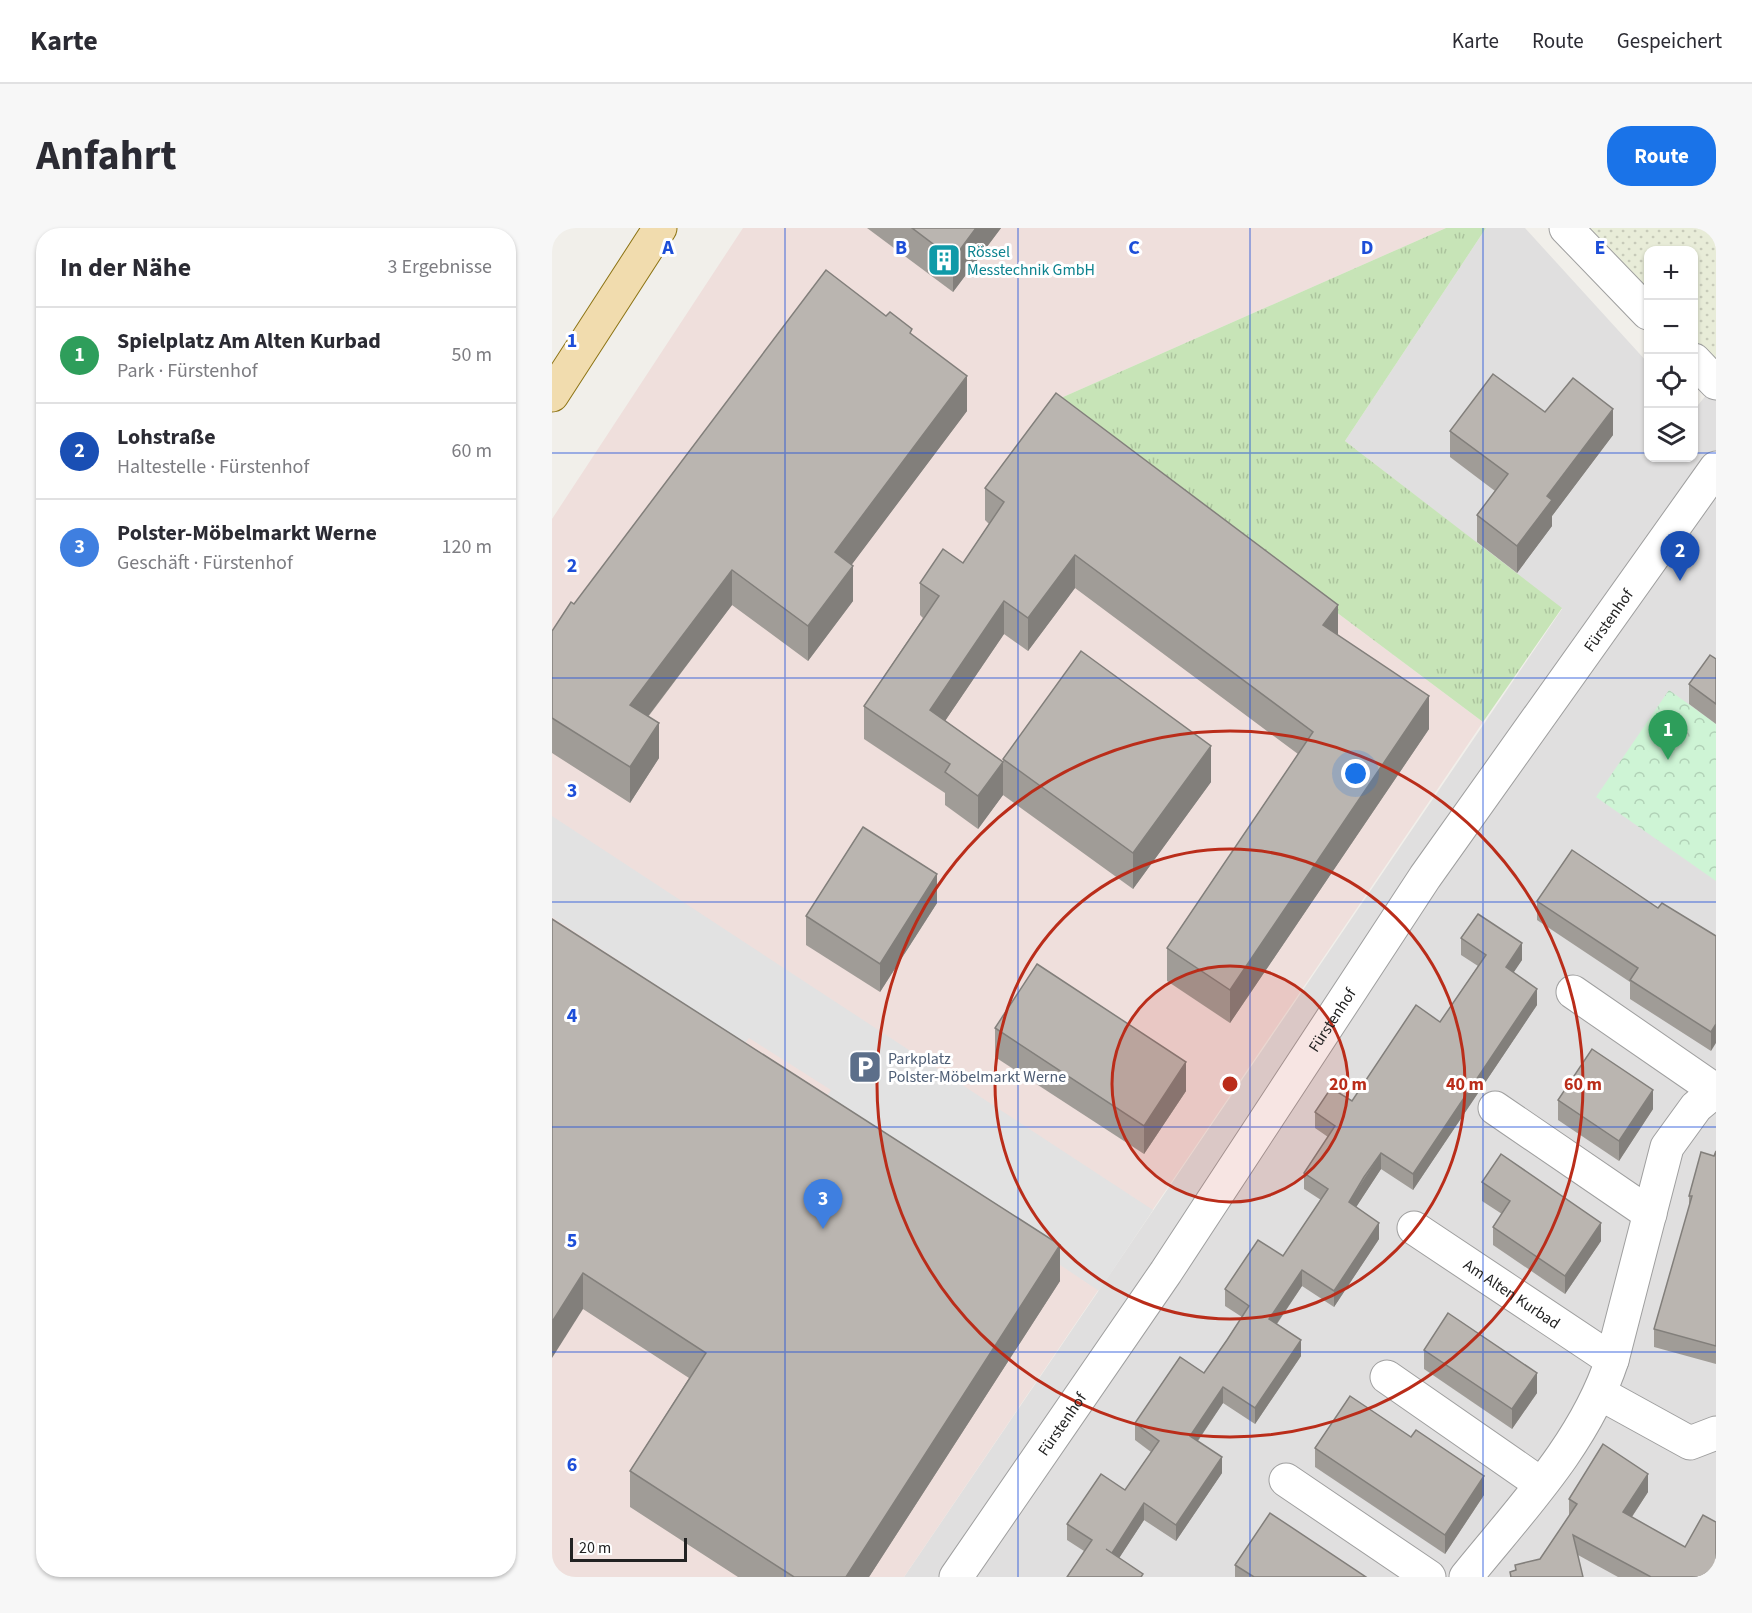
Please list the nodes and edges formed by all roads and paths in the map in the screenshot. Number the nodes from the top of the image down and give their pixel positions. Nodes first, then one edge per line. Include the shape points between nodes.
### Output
1 (660, 228) edge
2 (1566, 228) edge
3 (1644, 309) edge
4 (1698, 364) edge
5 (1716, 383) edge
6 (552, 395) edge
7 (1716, 468) edge
8 (1573, 992) dead end
9 (1715, 1090) edge
10 (1495, 1108) dead end
11 (1650, 1214) junction
12 (1414, 1228) dead end
13 (1612, 1360) junction
14 (1387, 1377) dead end
15 (1601, 1394) junction
16 (1716, 1433) edge
17 (1286, 1480) dead end
18 (1541, 1484) junction
19 (956, 1577) edge
20 (1429, 1577) edge
21 (1466, 1577) edge

1 - 6 main road
2 - 3 street
4 - 5 street
7 - 19 street, Fürstenhof via 1425,877 1166,1272
8 - 9 street
9 - 11 street via 1696,1107 1667,1148
10 - 11 street
11 - 13 street
12 - 13 street, Am Alten Kurbad
13 - 15 street
14 - 18 street
15 - 16 street via 1690,1443
15 - 18 street via 1578,1434
17 - 20 street
18 - 21 street

